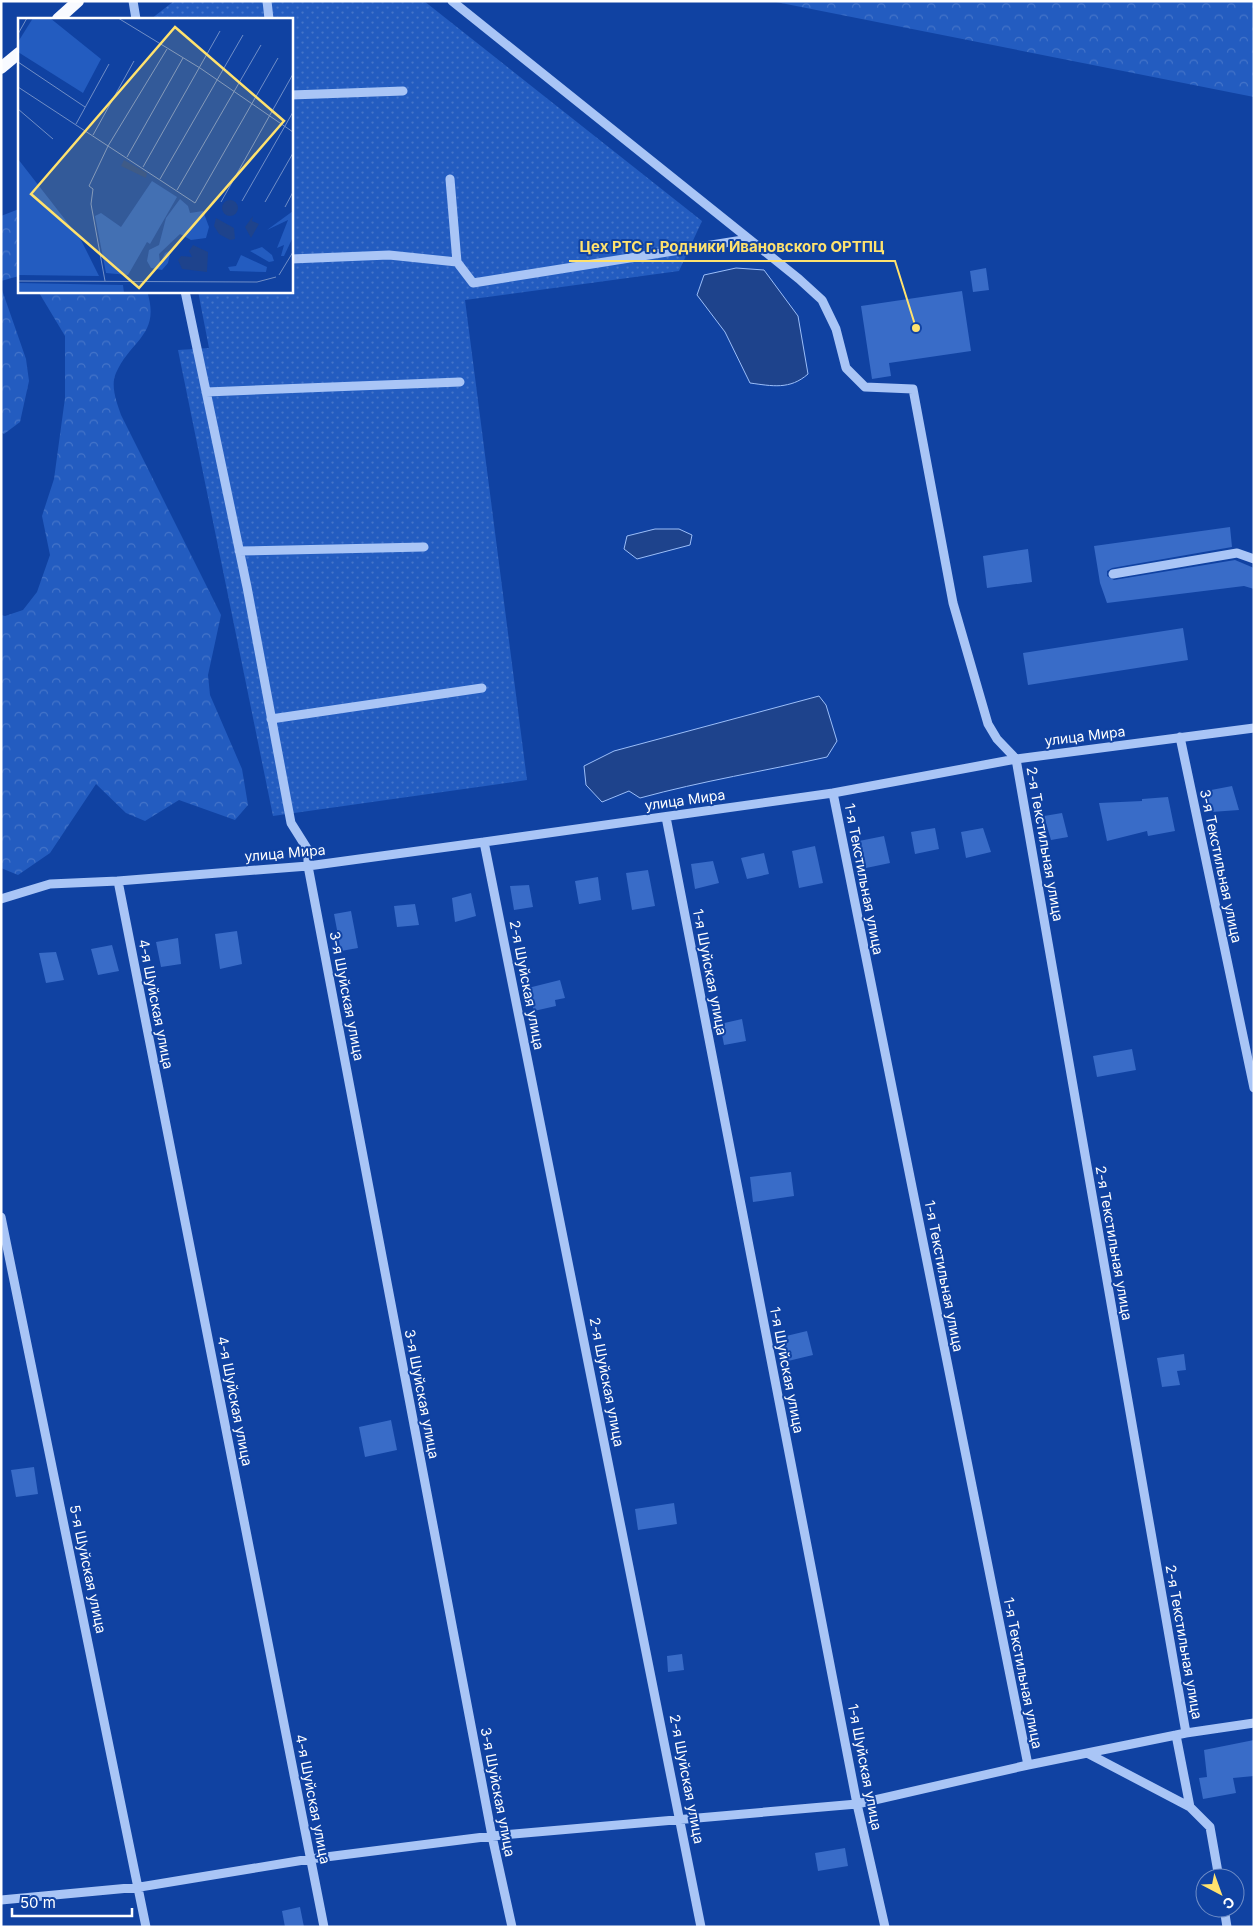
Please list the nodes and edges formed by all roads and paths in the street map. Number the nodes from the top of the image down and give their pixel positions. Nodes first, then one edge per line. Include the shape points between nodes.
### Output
1 (78, 1) edge
2 (133, 1) edge
3 (267, 1) edge
4 (452, 1) edge
5 (59, 18) edge
6 (136, 18) edge
7 (269, 18) edge
8 (18, 54) edge
9 (1, 68) edge
10 (403, 91) dead end
11 (292, 95) edge
12 (450, 179) dead end
13 (749, 239) junction
14 (292, 259) edge
15 (456, 262) junction
16 (185, 292) edge
17 (460, 382) dead end
18 (206, 392) junction
19 (424, 547) dead end
20 (239, 552) junction
21 (1254, 559) edge
22 (1113, 574) dead end
23 (482, 688) dead end
24 (271, 719) junction
25 (1254, 728) edge
26 (1180, 738) junction
27 (1016, 759) junction
28 (833, 793) junction
29 (666, 817) junction
30 (484, 842) junction
31 (308, 866) junction
32 (118, 881) junction
33 (1, 899) edge
34 (1254, 1088) edge
35 (1, 1217) edge
36 (1254, 1723) edge
37 (1186, 1733) junction
38 (1176, 1735) junction
39 (1087, 1753) junction
40 (1028, 1765) junction
41 (858, 1804) junction
42 (1190, 1807) junction
43 (681, 1818) junction
44 (492, 1836) junction
45 (310, 1859) junction
46 (1217, 1868) edge
47 (140, 1888) junction
48 (1, 1900) edge
49 (146, 1927) edge
50 (324, 1927) edge
51 (512, 1927) edge
52 (701, 1927) edge
53 (885, 1927) edge

1 - 5 main road
2 - 6 street
3 - 7 street
4 - 13 street
8 - 9 main road
10 - 11 street
12 - 15 street
13 - 15 street via 473,283
13 - 27 street via 822,300 836,328 846,368 865,387 913,389 953,603 988,724
14 - 15 street via 390,254
16 - 18 street, 3-я Шуйская улица
17 - 18 street
18 - 20 street, 3-я Шуйская улица
19 - 20 street
20 - 24 street, 3-я Шуйская улица
21 - 22 street via 1237,553
23 - 24 street
24 - 31 street, 3-я Шуйская улица via 291,823 308,850
25 - 26 street, улица Мира
26 - 27 street, улица Мира
26 - 34 street, 3-я Текстильная улица
27 - 28 street, улица Мира
27 - 37 street, 2-я Текстильная улица
28 - 29 street, улица Мира
28 - 40 street, 1-я Текстильная улица
29 - 30 street, улица Мира
29 - 41 street, 1-я Шуйская улица
30 - 31 street, улица Мира
30 - 43 street, 2-я Шуйская улица
31 - 32 street, улица Мира
31 - 44 street, 3-я Шуйская улица
32 - 33 street, улица Мира via 50,884
32 - 45 street, 4-я Шуйская улица
35 - 47 street, 5-я Шуйская улица
36 - 37 street
37 - 38 street
38 - 39 street
38 - 42 street
39 - 40 street
39 - 42 street
40 - 41 street
41 - 43 street
41 - 53 street, 1-я Шуйская улица
42 - 46 street via 1210,1827
43 - 44 street
43 - 52 street, 2-я Шуйская улица
44 - 45 street
44 - 51 street, 3-я Шуйская улица
45 - 47 street
45 - 50 street, 4-я Шуйская улица
47 - 48 street
47 - 49 street, 5-я Шуйская улица

